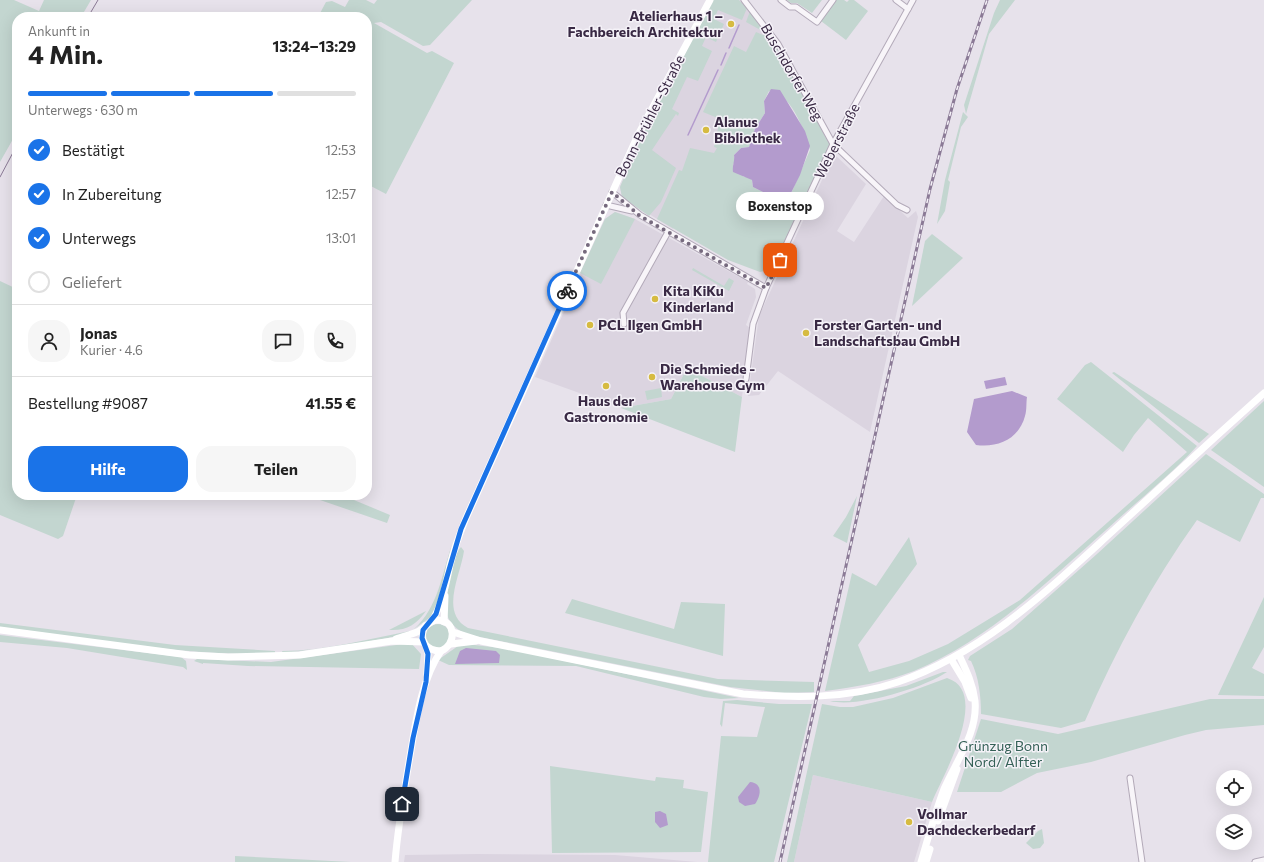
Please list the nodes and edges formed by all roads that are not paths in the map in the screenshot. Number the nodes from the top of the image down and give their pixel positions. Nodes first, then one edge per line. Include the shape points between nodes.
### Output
1 (710, 0) edge
2 (781, 0) edge
3 (833, 0) edge
4 (896, 0) edge
5 (913, 0) edge
6 (746, 1) edge
7 (908, 9) junction
8 (833, 144) junction
9 (612, 192) junction
10 (606, 205) junction
11 (907, 210) dead end
12 (633, 211) junction
13 (668, 232) junction
14 (766, 288) junction
15 (624, 324) dead end
16 (746, 379) dead end
17 (1264, 393) edge
18 (445, 588) junction
19 (432, 621) junction
20 (444, 622) junction
21 (425, 626) junction
22 (0, 630) edge
23 (452, 632) junction
24 (392, 641) junction
25 (481, 641) junction
26 (425, 644) junction
27 (451, 644) junction
28 (441, 651) junction
29 (959, 655) junction
30 (951, 659) junction
31 (426, 682) junction
32 (974, 712) junction
33 (1130, 778) dead end
34 (939, 811) junction
35 (1264, 860) edge
36 (395, 862) edge
37 (921, 862) edge
38 (926, 862) edge
39 (1142, 862) edge
40 (1255, 862) edge

1 - 9 main road, Bonn-Brühler-Straße via 638,135
2 - 3 street via 817,22
4 - 7 street
5 - 7 street, Weberstraße
6 - 8 street, Buschdorfer Weg via 778,44
7 - 8 street, Weberstraße
8 - 11 street, Buschdorfer Weg via 897,205
8 - 14 street, Weberstraße
9 - 10 main road, Bonn-Brühler-Straße
9 - 12 street
10 - 12 street
10 - 18 main road, Bonn-Brühler-Straße via 466,518 454,551
12 - 13 street
13 - 14 street
13 - 15 street via 623,313
14 - 16 street, Weberstraße via 753,324
17 - 29 main road via 1036,600 1002,627
18 - 19 main road, Bonn-Brühler-Straße
18 - 20 main road, Bonn-Brühler-Straße
19 - 20 main road
19 - 21 main road
20 - 23 main road
21 - 24 main road via 418,632
21 - 26 main road via 422,634
22 - 24 main road via 228,658 300,655
23 - 25 main road
23 - 27 main road
24 - 26 main road
25 - 27 main road
25 - 30 main road via 743,694 782,697 818,696 869,689 898,682
26 - 28 main road via 435,651
26 - 31 main road via 428,654
27 - 28 main road
28 - 31 main road
29 - 30 main road
29 - 32 main road via 973,689
30 - 32 main road via 965,682
31 - 36 main road via 411,753
32 - 34 main road via 972,727 950,776
33 - 39 street
34 - 37 main road
34 - 38 main road
35 - 40 street

